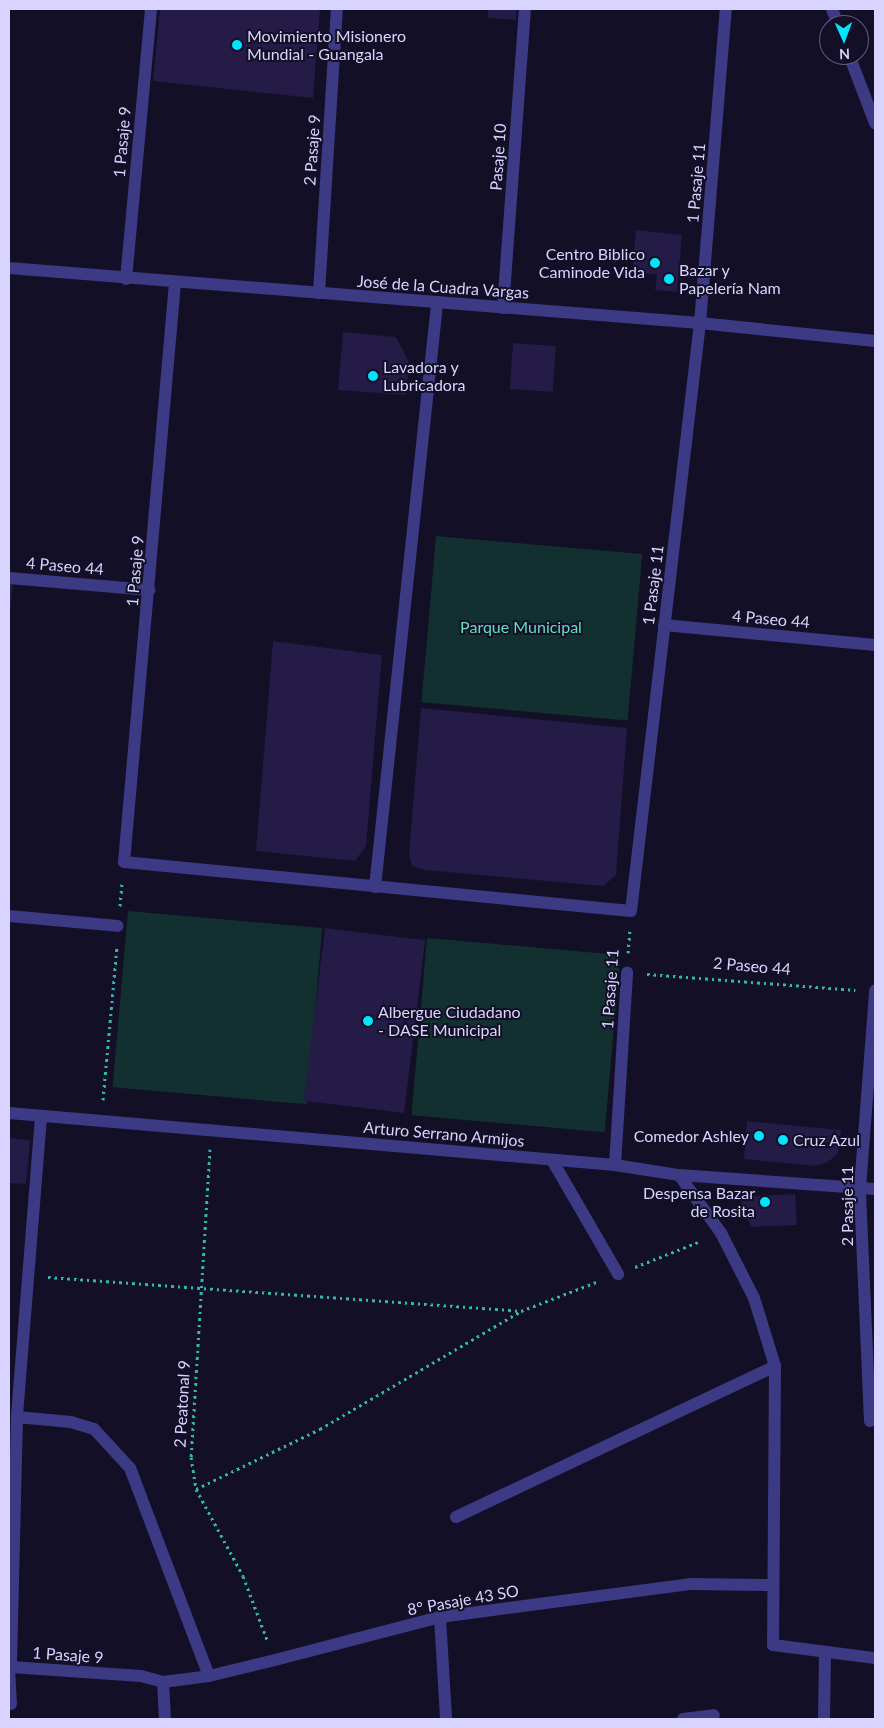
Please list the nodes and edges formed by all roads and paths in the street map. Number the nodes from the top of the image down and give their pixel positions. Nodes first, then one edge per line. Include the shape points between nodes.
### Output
1 (151, 9) edge
2 (337, 9) edge
3 (525, 9) edge
4 (726, 9) edge
5 (853, 65) edge
6 (875, 123) edge
7 (9, 268) edge
8 (126, 279) junction
9 (176, 283) junction
10 (319, 293) junction
11 (437, 304) junction
12 (503, 308) junction
13 (700, 323) junction
14 (875, 341) edge
15 (9, 578) edge
16 (149, 590) junction
17 (664, 626) junction
18 (875, 645) edge
19 (124, 862) junction
20 (375, 887) junction
21 (631, 911) junction
22 (9, 916) edge
23 (118, 926) junction
24 (627, 972) junction
25 (875, 992) edge
26 (9, 1113) edge
27 (41, 1117) junction
28 (101, 1123) junction
29 (212, 1131) junction
30 (552, 1160) junction
31 (615, 1165) junction
32 (679, 1175) junction
33 (860, 1188) junction
34 (875, 1189) edge
35 (721, 1233) junction
36 (618, 1274) junction
37 (28, 1276) junction
38 (202, 1288) junction
39 (521, 1311) junction
40 (775, 1366) junction
41 (17, 1417) junction
42 (870, 1421) dead end
43 (196, 1489) junction
44 (456, 1517) dead end
45 (773, 1585) junction
46 (440, 1617) junction
47 (825, 1653) junction
48 (875, 1658) edge
49 (275, 1660) junction
50 (10, 1667) edge
51 (209, 1676) junction
52 (163, 1682) junction
53 (11, 1704) dead end
54 (714, 1715) dead end
55 (165, 1719) edge
56 (446, 1719) edge
57 (683, 1719) edge
58 (824, 1719) edge

1 - 8 street, 1 Pasaje 9
2 - 10 street, 2 Pasaje 9
3 - 12 street, Pasaje 10
4 - 13 street, 1 Pasaje 11
5 - 6 street
7 - 8 street, José de la Cuadra Vargas
8 - 9 street, José de la Cuadra Vargas
9 - 10 street, José de la Cuadra Vargas
9 - 16 street, 1 Pasaje 9
10 - 11 street, José de la Cuadra Vargas
11 - 12 street, José de la Cuadra Vargas
11 - 20 street
12 - 13 street, José de la Cuadra Vargas
13 - 14 street, José de la Cuadra Vargas
13 - 17 street, 1 Pasaje 11
15 - 16 street, 4 Paseo 44
16 - 19 street, 1 Pasaje 9
17 - 18 street, 4 Paseo 44
17 - 21 street, 1 Pasaje 11
19 - 20 street
19 - 23 path
20 - 21 street
21 - 24 path, 1 Pasaje 11
22 - 23 street
23 - 28 path
24 - 25 path, 2 Paseo 44
24 - 31 street, 1 Pasaje 11
25 - 33 street, 2 Pasaje 11
26 - 27 street, Arturo Serrano Armijos
27 - 28 street, Arturo Serrano Armijos
27 - 37 street, 1 Pasaje 9
28 - 29 street, Arturo Serrano Armijos
29 - 30 street, Arturo Serrano Armijos
29 - 38 path, 2 Peatonal 9
30 - 31 street, Arturo Serrano Armijos
30 - 36 street
31 - 32 street, Arturo Serrano Armijos
32 - 33 street, Arturo Serrano Armijos
32 - 35 street
33 - 34 street, Arturo Serrano Armijos
33 - 42 street, 2 Pasaje 11
35 - 36 path
35 - 40 street via 754,1298
36 - 39 path
37 - 38 path
37 - 41 street, 1 Pasaje 9
38 - 39 path
38 - 43 path, 2 Peatonal 9 via 191,1430
39 - 43 path via 320,1429
40 - 44 street
40 - 45 street
41 - 50 street, 1 Pasaje 9
41 - 51 street via 71,1422 94,1429 130,1468
43 - 49 path, 2 Peatonal 9 via 243,1576
45 - 46 street, 8° Pasaje 43 SO via 690,1584
45 - 47 street via 773,1645
46 - 49 street, 8° Pasaje 43 SO
46 - 56 street
47 - 48 street
47 - 58 street
49 - 51 street, 8° Pasaje 43 SO
50 - 52 street, 1 Pasaje 9 via 141,1676
50 - 53 street
51 - 52 street, 8° Pasaje 43 SO
52 - 55 street
54 - 57 street

